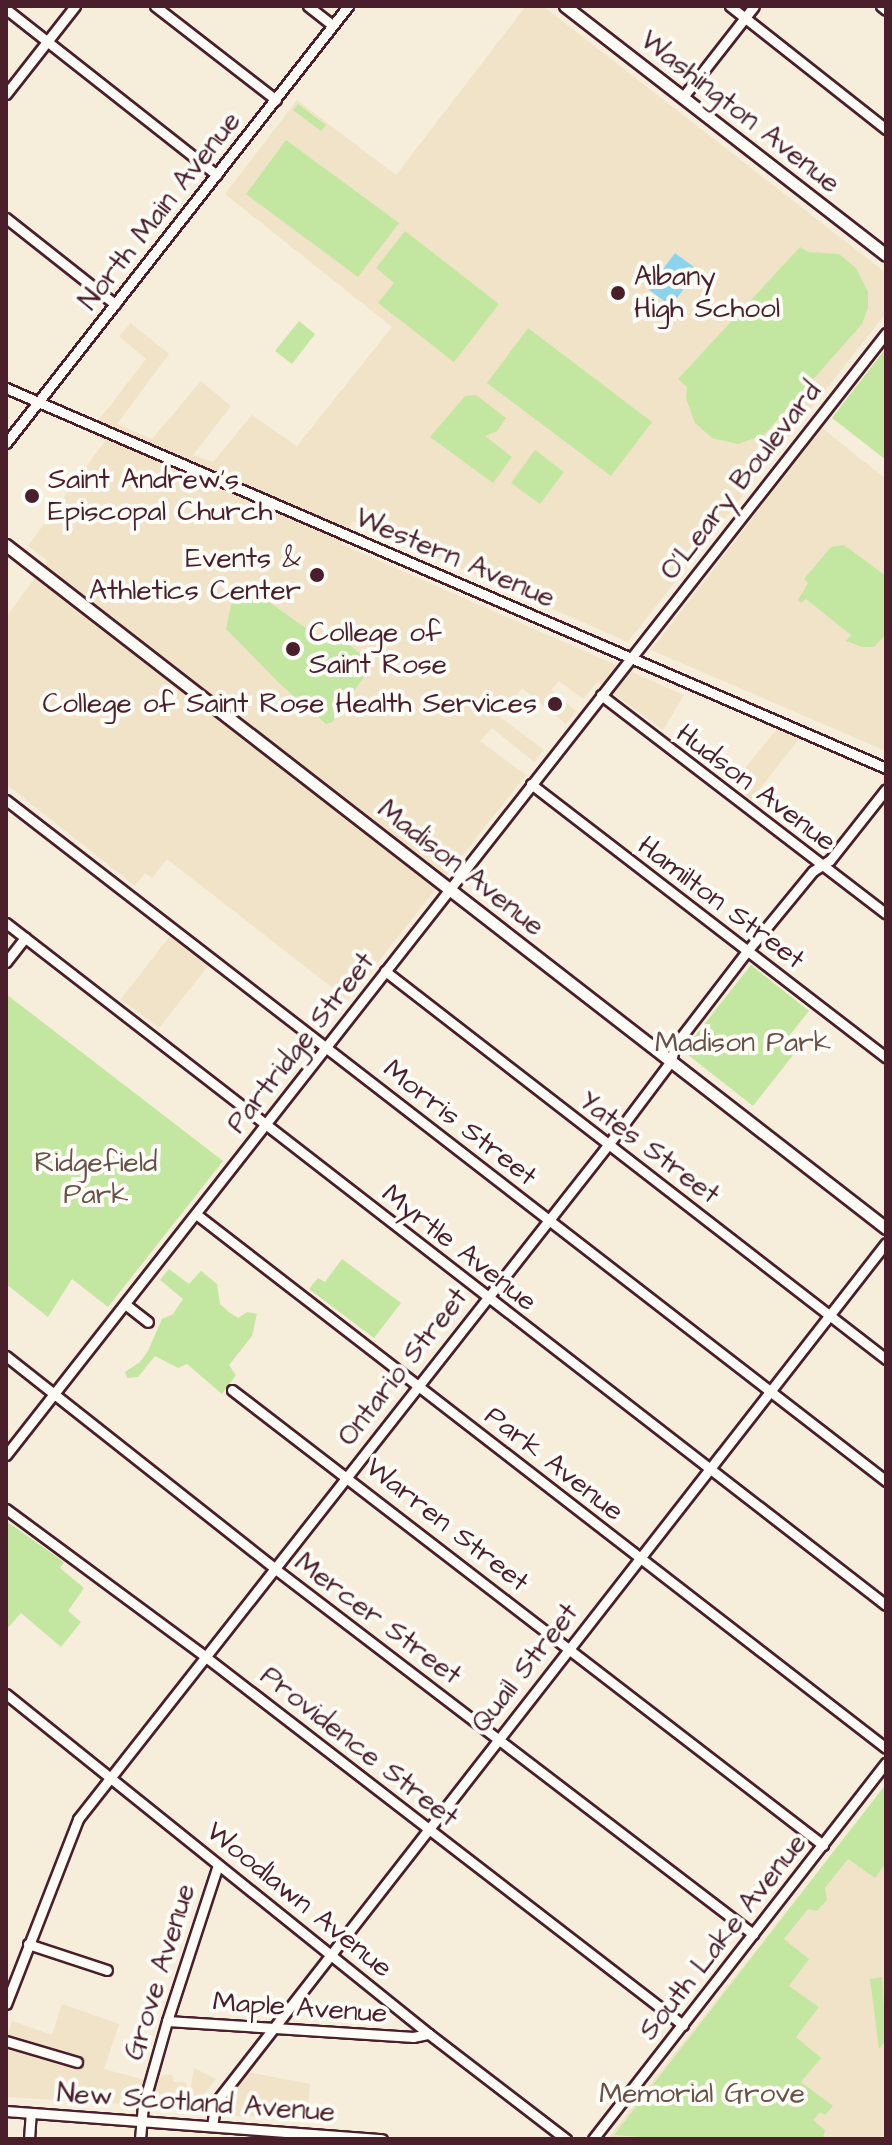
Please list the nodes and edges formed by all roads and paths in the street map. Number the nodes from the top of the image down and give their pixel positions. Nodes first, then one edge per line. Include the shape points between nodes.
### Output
1 (75, 6) edge
2 (155, 6) edge
3 (308, 6) edge
4 (348, 6) edge
5 (565, 6) edge
6 (730, 6) edge
7 (754, 6) edge
8 (881, 6) edge
9 (6, 9) edge
10 (886, 10) edge
11 (745, 18) junction
12 (332, 25) junction
13 (47, 41) junction
14 (6, 94) edge
15 (683, 97) junction
16 (276, 100) junction
17 (886, 129) edge
18 (217, 175) junction
19 (6, 218) edge
20 (886, 255) edge
21 (115, 304) junction
22 (886, 333) edge
23 (6, 388) edge
24 (38, 402) junction
25 (6, 443) edge
26 (6, 545) edge
27 (631, 658) junction
28 (601, 695) junction
29 (886, 768) edge
30 (531, 784) junction
31 (886, 789) edge
32 (6, 800) edge
33 (823, 865) junction
34 (449, 889) junction
35 (886, 914) edge
36 (6, 923) edge
37 (25, 938) junction
38 (748, 950) junction
39 (6, 962) edge
40 (385, 971) junction
41 (326, 1047) junction
42 (886, 1057) edge
43 (671, 1061) junction
44 (266, 1124) junction
45 (608, 1145) junction
46 (196, 1214) junction
47 (550, 1220) junction
48 (886, 1228) edge
49 (886, 1243) edge
50 (486, 1298) junction
51 (125, 1304) junction
52 (831, 1315) junction
53 (148, 1322) dead end
54 (6, 1356) edge
55 (886, 1359) edge
56 (417, 1386) junction
57 (232, 1390) dead end
58 (769, 1392) junction
59 (55, 1393) junction
60 (6, 1455) edge
61 (711, 1469) junction
62 (347, 1475) junction
63 (886, 1481) edge
64 (6, 1509) edge
65 (639, 1559) junction
66 (274, 1568) junction
67 (886, 1605) edge
68 (569, 1648) junction
69 (207, 1658) junction
70 (6, 1694) edge
71 (498, 1738) junction
72 (886, 1748) edge
73 (886, 1762) edge
74 (112, 1777) junction
75 (430, 1829) junction
76 (823, 1845) junction
77 (218, 1865) junction
78 (753, 1934) junction
79 (28, 1944) junction
80 (331, 1953) junction
81 (107, 1970) dead end
82 (6, 2004) edge
83 (167, 2021) junction
84 (683, 2025) junction
85 (273, 2028) junction
86 (429, 2034) junction
87 (6, 2041) edge
88 (77, 2062) dead end
89 (6, 2111) edge
90 (31, 2113) junction
91 (141, 2121) junction
92 (212, 2126) junction
93 (249, 2134) edge
94 (361, 2138) edge
95 (29, 2139) edge
96 (140, 2139) edge
97 (382, 2139) edge
98 (566, 2139) edge
99 (593, 2139) edge

1 - 13 street
2 - 16 street
3 - 12 street
4 - 12 street, North Main Avenue
5 - 15 main road, Washington Avenue
6 - 11 street
7 - 11 street
8 - 10 street
9 - 13 street
11 - 15 street
11 - 17 street
12 - 16 street, North Main Avenue
13 - 14 street
13 - 18 street
15 - 20 main road, Washington Avenue
16 - 18 street, North Main Avenue
18 - 21 street, North Main Avenue
19 - 21 street
21 - 24 street, North Main Avenue
22 - 27 street, O'Leary Boulevard
23 - 24 street, Western Avenue
24 - 25 street, North Main Avenue
24 - 27 street, Western Avenue
26 - 34 main road, Madison Avenue
27 - 28 street, Partridge Street
27 - 29 street, Western Avenue
28 - 30 street, Partridge Street
28 - 33 street, Hudson Avenue
30 - 34 street, Partridge Street
30 - 38 street, Hamilton Street
31 - 33 street, Ontario Street
32 - 41 street, Morris Street
33 - 35 street, Hudson Avenue
33 - 38 street, Ontario Street
34 - 40 street, Partridge Street
34 - 43 main road, Madison Avenue
36 - 37 street, Myrtle Avenue
37 - 39 street
37 - 44 street, Myrtle Avenue
38 - 42 street, Hamilton Street
38 - 43 street, Ontario Street via 675,1045
40 - 41 street, Partridge Street
40 - 45 street, Yates Street
41 - 44 street, Partridge Street
41 - 47 street, Morris Street
43 - 45 street, Ontario Street
43 - 48 main road, Madison Avenue
44 - 46 street, Partridge Street
44 - 50 street, Myrtle Avenue
45 - 47 street, Ontario Street
45 - 52 street, Yates Street
46 - 51 street, Partridge Street
46 - 56 street, Park Avenue
47 - 50 street, Ontario Street
47 - 58 street, Morris Street
49 - 52 street, Quail Street
50 - 56 street, Ontario Street
50 - 61 street, Myrtle Avenue
51 - 53 street
51 - 59 street, Partridge Street
52 - 55 street, Yates Street
52 - 58 street, Quail Street
54 - 59 street, Mercer Street
56 - 62 street, Ontario Street
56 - 65 street, Park Avenue
57 - 62 street, Warren Street
58 - 61 street, Quail Street
58 - 63 street, Morris Street
59 - 60 street, Partridge Street
59 - 66 street, Mercer Street
61 - 65 street, Quail Street
61 - 67 street, Myrtle Avenue
62 - 66 street, Ontario Street
62 - 68 street, Warren Street
64 - 69 street, Providence Street
65 - 68 street, Quail Street
65 - 72 street, Park Avenue
66 - 69 street, Ontario Street
66 - 71 street, Mercer Street
68 - 71 street, Quail Street
68 - 76 street, Warren Street
69 - 74 street, Ontario Street
69 - 75 street, Providence Street
70 - 74 street, Woodlawn Avenue
71 - 75 street, Quail Street
71 - 78 street, Mercer Street
73 - 76 street, South Lake Avenue
74 - 77 street, Woodlawn Avenue
74 - 79 street, Ontario Street via 69,1836
75 - 80 street, Quail Street
75 - 84 street, Providence Street
76 - 78 street, South Lake Avenue
77 - 80 street, Woodlawn Avenue
77 - 83 street, Grove Avenue
78 - 84 street, South Lake Avenue
79 - 81 street
79 - 82 street, Ontario Street
80 - 85 street, Quail Street
80 - 86 street, Woodlawn Avenue
83 - 85 street, Maple Avenue
83 - 91 street, Grove Avenue
84 - 99 street, South Lake Avenue
85 - 86 street, Maple Avenue
85 - 92 street, Quail Street via 216,2102
86 - 98 street, Woodlawn Avenue
87 - 88 street
89 - 90 street, New Scotland Avenue
90 - 91 street, New Scotland Avenue
90 - 95 street
91 - 92 street, New Scotland Avenue
91 - 96 street, Grove Avenue
92 - 93 street, New Scotland Avenue
93 - 94 street, New Scotland Avenue
94 - 97 street, New Scotland Avenue

